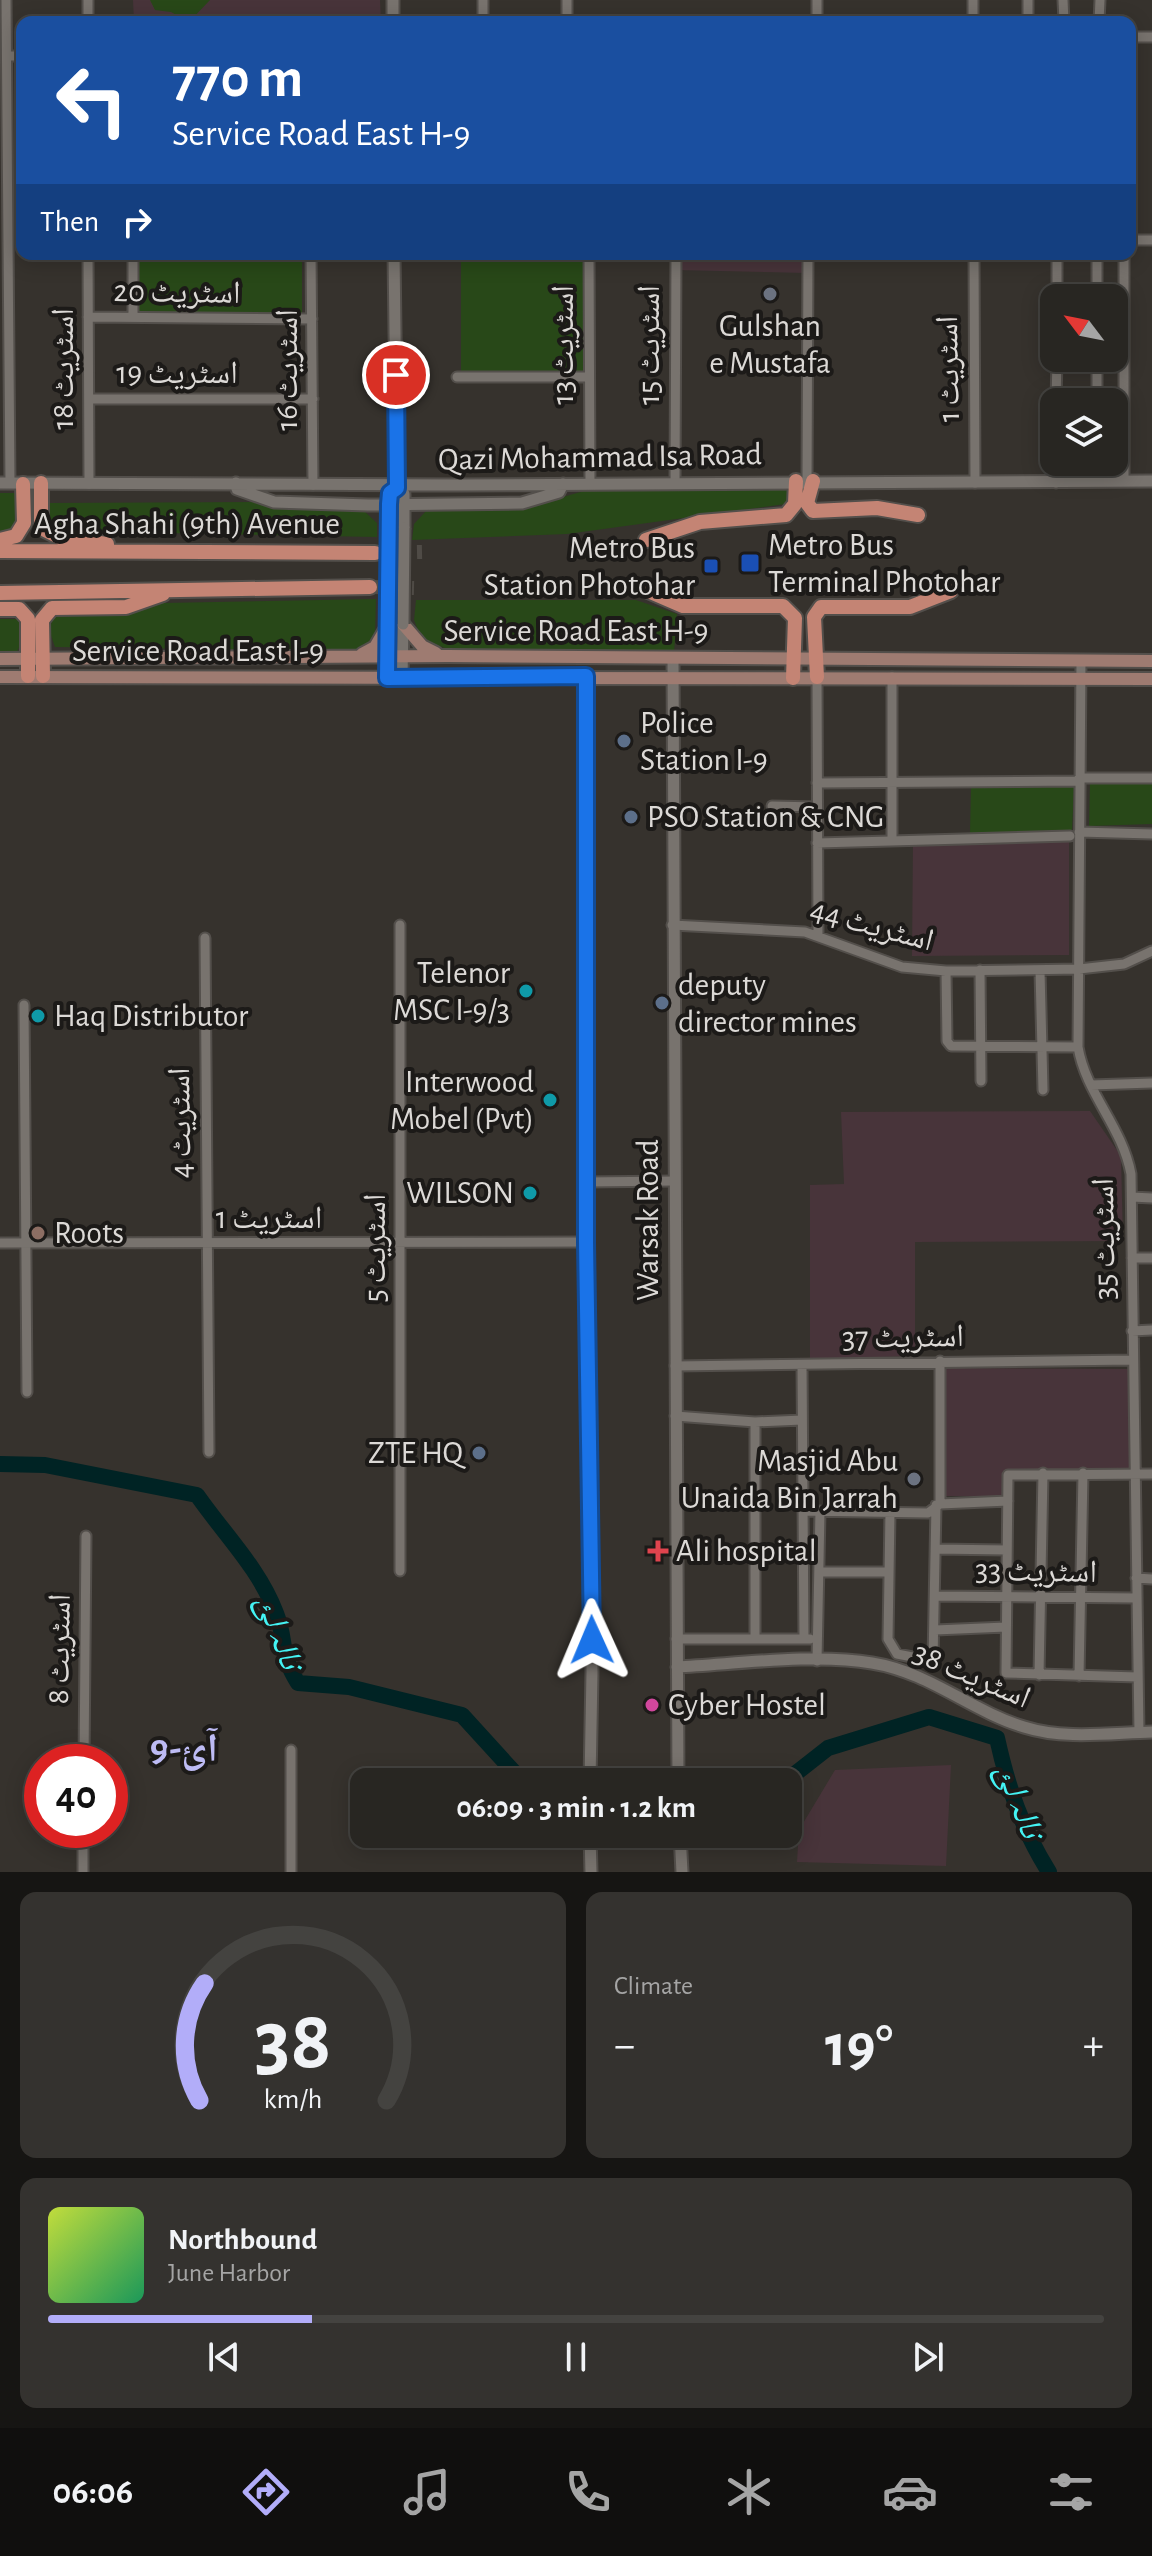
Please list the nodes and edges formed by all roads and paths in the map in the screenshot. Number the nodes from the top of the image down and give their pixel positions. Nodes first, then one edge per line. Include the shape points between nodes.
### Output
1 (6, 0) edge
2 (7, 56) junction
3 (16, 56) edge
4 (4, 141) edge
5 (88, 260) edge
6 (133, 260) edge
7 (311, 260) edge
8 (394, 260) edge
9 (589, 260) edge
10 (676, 260) edge
11 (808, 260) edge
12 (974, 260) edge
13 (1057, 260) edge
14 (1097, 260) edge
15 (1124, 260) edge
16 (1057, 284) edge
17 (1097, 284) edge
18 (88, 317) junction
19 (133, 317) junction
20 (312, 319) junction
21 (457, 377) dead end
22 (589, 377) junction
23 (89, 399) junction
24 (313, 399) junction
25 (1056, 476) edge
26 (1097, 476) edge
27 (805, 481) junction
28 (1097, 481) junction
29 (1124, 481) junction
30 (1152, 481) edge
31 (11, 483) edge
32 (41, 483) junction
33 (236, 483) junction
34 (975, 483) junction
35 (1056, 483) junction
36 (89, 484) junction
37 (563, 484) junction
38 (590, 484) junction
39 (675, 484) junction
40 (313, 485) junction
41 (397, 486) junction
42 (389, 504) junction
43 (404, 504) junction
44 (918, 515) dead end
45 (0, 540) edge
46 (646, 540) dead end
47 (152, 549) junction
48 (0, 551) edge
49 (375, 553) tunnel mouth
50 (370, 587) tunnel mouth
51 (174, 590) junction
52 (646, 590) dead end
53 (951, 591) dead end
54 (0, 593) edge
55 (0, 609) edge
56 (389, 623) junction
57 (403, 624) junction
58 (388, 656) junction
59 (403, 656) junction
60 (448, 656) junction
61 (351, 657) junction
62 (673, 658) junction
63 (793, 658) junction
64 (0, 659) edge
65 (35, 659) junction
66 (815, 659) junction
67 (981, 659) junction
68 (1081, 661) junction
69 (1152, 661) edge
70 (28, 676) junction
71 (43, 676) junction
72 (586, 676) junction
73 (0, 677) edge
74 (673, 677) junction
75 (817, 677) junction
76 (892, 677) junction
77 (981, 677) junction
78 (395, 678) junction
79 (793, 678) junction
80 (1079, 679) junction
81 (1152, 679) edge
82 (1152, 778) edge
83 (1079, 780) junction
84 (892, 781) junction
85 (817, 783) junction
86 (772, 806) dead end
87 (817, 807) junction
88 (1074, 834) junction
89 (1152, 834) edge
90 (892, 840) junction
91 (817, 843) junction
92 (400, 925) dead end
93 (672, 925) junction
94 (818, 935) junction
95 (205, 938) dead end
96 (1152, 951) edge
97 (1079, 969) junction
98 (980, 970) junction
99 (946, 971) junction
100 (1040, 971) junction
101 (24, 1005) dead end
102 (1041, 1046) junction
103 (981, 1047) junction
104 (1078, 1047) junction
105 (981, 1081) dead end
106 (1152, 1083) edge
107 (1091, 1085) junction
108 (1043, 1090) dead end
109 (674, 1181) junction
110 (586, 1182) junction
111 (1132, 1197) junction
112 (1152, 1198) edge
113 (586, 1242) junction
114 (0, 1243) edge
115 (28, 1243) junction
116 (401, 1243) junction
117 (208, 1244) junction
118 (1132, 1258) junction
119 (1152, 1258) edge
120 (1152, 1330) edge
121 (1132, 1331) junction
122 (1132, 1360) junction
123 (940, 1361) junction
124 (802, 1365) junction
125 (675, 1366) junction
126 (27, 1392) dead end
127 (675, 1416) junction
128 (802, 1420) junction
129 (755, 1422) junction
130 (209, 1452) dead end
131 (1043, 1473) junction
132 (1083, 1473) junction
133 (1134, 1474) junction
134 (1152, 1474) edge
135 (1008, 1501) junction
136 (938, 1505) junction
137 (805, 1511) junction
138 (820, 1511) junction
139 (890, 1512) junction
140 (86, 1536) dead end
141 (936, 1549) junction
142 (1007, 1550) junction
143 (400, 1571) dead end
144 (819, 1572) junction
145 (889, 1572) junction
146 (1136, 1578) junction
147 (1152, 1579) edge
148 (935, 1596) junction
149 (1006, 1597) junction
150 (1041, 1597) junction
151 (1081, 1598) junction
152 (1136, 1598) junction
153 (1006, 1627) junction
154 (935, 1630) junction
155 (676, 1639) junction
156 (755, 1639) junction
157 (804, 1639) junction
158 (818, 1640) junction
159 (817, 1661) junction
160 (677, 1667) junction
161 (1039, 1675) junction
162 (1079, 1676) junction
163 (1137, 1677) junction
164 (1152, 1732) edge
165 (1139, 1733) junction
166 (84, 1744) edge
167 (291, 1750) dead end
168 (590, 1768) edge
169 (677, 1768) edge
170 (83, 1848) edge
171 (590, 1848) edge
172 (681, 1848) edge
173 (83, 1872) edge
174 (291, 1872) edge
175 (591, 1872) edge
176 (682, 1872) edge

1 - 2 street
2 - 3 street
2 - 4 street
4 - 31 street
5 - 18 street, اسٹریٹ 18
6 - 19 street
7 - 20 street, اسٹریٹ 16
8 - 41 street
9 - 22 street, اسٹریٹ 13
10 - 39 street, اسٹریٹ 15
11 - 27 street
12 - 34 street, اسٹریٹ 1
13 - 16 street
14 - 17 street
15 - 29 street
18 - 19 street, اسٹریٹ 20
18 - 23 street, اسٹریٹ 18
19 - 20 street, اسٹریٹ 20
20 - 24 street, اسٹریٹ 16
21 - 22 street
22 - 38 street, اسٹریٹ 13
23 - 24 street, اسٹریٹ 19
23 - 36 street, اسٹریٹ 18
24 - 40 street, اسٹریٹ 16
25 - 35 street
26 - 28 street
27 - 34 street, Qazi Mohammad Isa Road
27 - 39 street, Qazi Mohammad Isa Road
27 - 44 main road via 813,511 877,508
27 - 46 main road via 786,515 700,522
28 - 29 street, Qazi Mohammad Isa Road
28 - 35 street, Qazi Mohammad Isa Road
29 - 30 street, Qazi Mohammad Isa Road
31 - 32 street, Qazi Mohammad Isa Road
31 - 45 main road via 24,523 16,536
32 - 36 street, Qazi Mohammad Isa Road
32 - 47 main road via 45,530 61,538
33 - 36 street, Qazi Mohammad Isa Road
33 - 40 street, Qazi Mohammad Isa Road
33 - 42 street via 237,489 274,502
34 - 35 street, Qazi Mohammad Isa Road
37 - 38 street, Qazi Mohammad Isa Road
37 - 41 street, Qazi Mohammad Isa Road
37 - 43 street via 559,492 522,503
38 - 39 street, Qazi Mohammad Isa Road
40 - 41 street, Qazi Mohammad Isa Road
41 - 42 street
41 - 43 street
42 - 43 street
42 - 56 street, bridge
43 - 57 street, bridge
47 - 48 main road, Agha Shahi (9th) Avenue
47 - 49 main road, Agha Shahi (9th) Avenue
50 - 51 main road, Agha Shahi (9th) Avenue
51 - 54 main road, Agha Shahi (9th) Avenue
51 - 65 main road via 126,607 52,608 42,620
52 - 63 main road via 683,606 783,606 795,618
53 - 66 main road via 910,607 821,607 814,617
55 - 65 main road via 19,609 28,619
56 - 58 street
56 - 61 main road via 375,647
57 - 59 street
57 - 60 main road via 422,646
58 - 59 main road, Service Road East H-9
58 - 61 main road, Service Road East H-9
58 - 78 street
59 - 60 main road, Service Road East H-9
59 - 78 street
60 - 62 main road, Service Road East H-9
61 - 65 main road, Service Road East H-9
62 - 63 main road, Service Road East H-9
62 - 74 street, Warsak Road
63 - 66 main road, Service Road East H-9
63 - 79 main road
64 - 65 main road, Service Road East H-9
65 - 70 main road
65 - 71 main road
66 - 67 main road, Service Road East H-9
66 - 75 main road
67 - 68 main road, Service Road East H-9
67 - 77 main road
68 - 69 main road, Service Road East H-9
68 - 80 street, اسٹریٹ 35
70 - 71 main road, Service Road East I-9
70 - 73 main road, Service Road East I-9
71 - 78 main road, Service Road East I-9
72 - 74 main road, Service Road East H-9
72 - 78 main road, Service Road East H-9
72 - 110 street
74 - 79 main road, Service Road East H-9
74 - 93 street, Warsak Road
75 - 76 main road, Service Road East H-9
75 - 79 main road, Service Road East H-9
75 - 85 street
76 - 77 main road, Service Road East H-9
76 - 84 street
77 - 80 main road, Service Road East H-9
80 - 81 main road, Service Road East H-9
80 - 83 street, اسٹریٹ 35
82 - 83 street
83 - 84 street
83 - 88 street, اسٹریٹ 35
84 - 85 street
84 - 90 street
85 - 87 street
86 - 87 street
87 - 91 street
88 - 89 street
88 - 90 street
88 - 97 street, اسٹریٹ 35
90 - 91 street
91 - 94 street
92 - 116 street, اسٹریٹ 5
93 - 94 street, اسٹریٹ 44 via 766,927
93 - 109 street, Warsak Road
94 - 99 street, اسٹریٹ 44 via 902,967
95 - 117 street, اسٹریٹ 4
96 - 97 street, اسٹریٹ 44 via 1124,964
97 - 100 street, اسٹریٹ 44
97 - 104 street, اسٹریٹ 35
98 - 99 street, اسٹریٹ 44
98 - 100 street, اسٹریٹ 44
98 - 103 street
99 - 103 street via 949,1044
100 - 102 street
101 - 115 street
102 - 103 street
102 - 104 street
102 - 108 street
103 - 105 street
104 - 107 street, اسٹریٹ 35 via 1083,1075
106 - 107 street
107 - 111 street, اسٹریٹ 35 via 1126,1149
109 - 110 street
109 - 125 street, Warsak Road
110 - 113 street
111 - 112 street
111 - 118 street, اسٹریٹ 35
113 - 116 street, اسٹریٹ 1
113 - 168 street
114 - 115 street, اسٹریٹ 1
115 - 117 street, اسٹریٹ 1
115 - 126 street
116 - 117 street, اسٹریٹ 1
116 - 143 street, اسٹریٹ 5
117 - 130 street, اسٹریٹ 4
118 - 119 street
118 - 121 street, اسٹریٹ 35
120 - 121 street
121 - 122 street, اسٹریٹ 35
122 - 123 street, اسٹریٹ 37
122 - 133 street, اسٹریٹ 35
123 - 124 street, اسٹریٹ 37
123 - 136 street
124 - 125 street, اسٹریٹ 37
124 - 128 street
125 - 127 street, Warsak Road
127 - 129 street
127 - 155 street, Warsak Road
128 - 129 street
128 - 137 street
129 - 156 street
131 - 132 street
131 - 135 street via 1009,1473
131 - 150 street
132 - 133 street
132 - 151 street
133 - 134 street
133 - 146 street, اسٹریٹ 35
135 - 136 street
135 - 142 street
136 - 139 street via 928,1513
136 - 141 street
137 - 138 street
137 - 157 street
138 - 139 street
138 - 144 street
139 - 145 street
140 - 166 street, اسٹریٹ 8
141 - 142 street
141 - 148 street
142 - 149 street
144 - 145 street
144 - 158 street
145 - 154 street via 888,1639 893,1651 933,1661
146 - 147 street
146 - 152 street, اسٹریٹ 35
148 - 149 street, اسٹریٹ 33
148 - 154 street
149 - 150 street, اسٹریٹ 33
149 - 153 street
150 - 151 street, اسٹریٹ 33
150 - 161 street
151 - 152 street, اسٹریٹ 33
151 - 162 street
152 - 163 street, اسٹریٹ 35
153 - 154 street
153 - 161 street via 1006,1673
155 - 156 street
155 - 160 street, Warsak Road
156 - 157 street
157 - 158 street
158 - 159 street
159 - 160 street, اسٹریٹ 38
159 - 165 street, اسٹریٹ 38 via 873,1663 927,1679 1025,1728 1077,1735
160 - 169 street, Warsak Road
161 - 162 street
162 - 163 street
163 - 165 street, اسٹریٹ 35
164 - 165 street, اسٹریٹ 38
167 - 174 street
170 - 173 street
171 - 175 street
172 - 176 street

